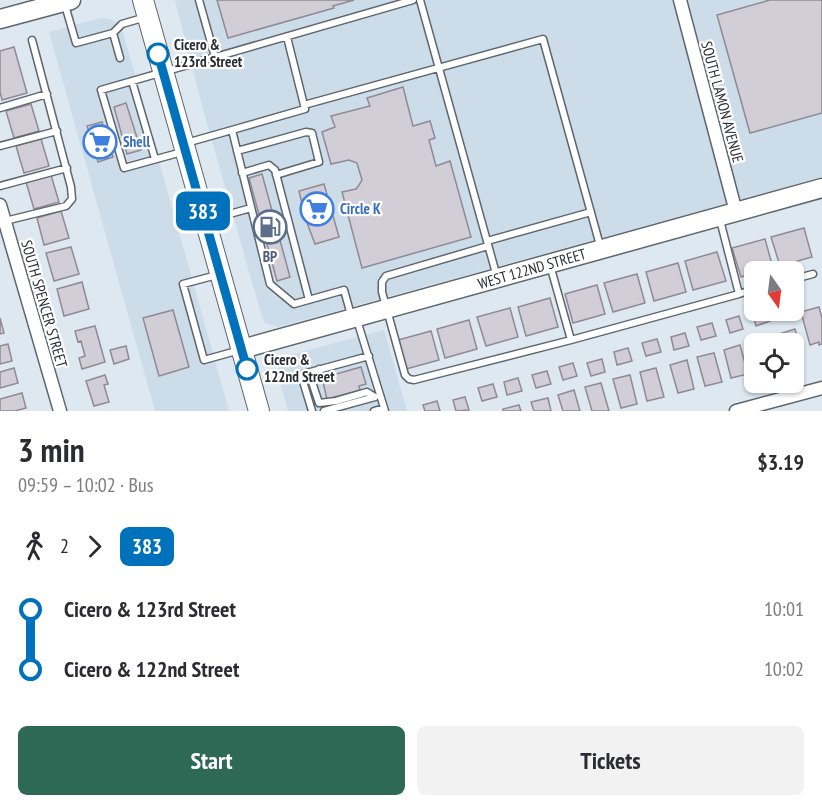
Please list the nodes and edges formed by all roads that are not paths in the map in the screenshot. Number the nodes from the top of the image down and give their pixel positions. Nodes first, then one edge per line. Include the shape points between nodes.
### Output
1 (199, 0) edge
2 (413, 0) edge
3 (420, 0) edge
4 (680, 0) edge
5 (67, 1) edge
6 (145, 8) edge
7 (0, 19) edge
8 (113, 33) junction
9 (286, 36) junction
10 (32, 40) dead end
11 (215, 57) junction
12 (120, 58) dead end
13 (439, 67) junction
14 (164, 72) junction
15 (132, 81) junction
16 (47, 94) junction
17 (304, 105) junction
18 (0, 108) edge
19 (232, 130) junction
20 (57, 131) junction
21 (0, 146) edge
22 (185, 147) junction
23 (237, 151) junction
24 (154, 159) junction
25 (66, 168) junction
26 (242, 172) junction
27 (276, 175) junction
28 (0, 186) edge
29 (822, 188) edge
30 (0, 205) edge
31 (251, 207) junction
32 (591, 212) junction
33 (727, 214) junction
34 (5, 221) junction
35 (206, 221) junction
36 (488, 244) junction
37 (602, 249) junction
38 (550, 263) junction
39 (221, 274) junction
40 (813, 274) dead end
41 (804, 276) edge
42 (497, 278) junction
43 (744, 293) edge
44 (739, 294) junction
45 (309, 300) junction
46 (386, 309) junction
47 (354, 318) junction
48 (571, 340) junction
49 (242, 349) junction
50 (369, 356) junction
51 (319, 369) junction
52 (822, 388) edge
53 (378, 396) junction
54 (385, 410) edge
55 (60, 411) edge
56 (259, 411) edge
57 (312, 411) edge
58 (324, 411) edge
59 (374, 411) edge
60 (736, 411) edge

1 - 11 lane
2 - 9 lane
3 - 13 lane
4 - 33 street, SOUTH LAMON AVENUE
5 - 7 street
5 - 8 lane via 76,43
6 - 8 lane
6 - 14 main road
8 - 12 lane
9 - 11 lane
9 - 17 lane
10 - 16 lane
11 - 14 lane
13 - 17 lane
13 - 32 lane via 543,39
13 - 36 lane
14 - 15 lane
14 - 22 main road
15 - 24 lane
15 - 24 lane via 101,90 124,168
16 - 18 lane
16 - 20 lane
17 - 19 lane via 305,109
19 - 22 lane
19 - 23 lane
20 - 21 lane
20 - 25 lane
22 - 24 lane
22 - 35 main road
23 - 26 lane
23 - 27 lane via 306,132 312,134 319,162
25 - 28 lane
25 - 34 lane via 72,199 66,206
26 - 27 lane via 269,165
26 - 31 lane
27 - 45 lane
29 - 33 street, WEST 122ND STREET
30 - 34 street, SOUTH SPENCER STREET
31 - 35 lane
31 - 45 lane via 270,284 294,304
32 - 36 lane
32 - 37 lane
33 - 37 street, WEST 122ND STREET
33 - 44 lane
34 - 55 street, SOUTH SPENCER STREET
35 - 39 main road
36 - 42 lane
36 - 46 lane via 386,276 382,282
37 - 38 street, WEST 122ND STREET
38 - 42 street, WEST 122ND STREET
38 - 48 lane
39 - 49 main road
39 - 49 lane via 183,284 204,360
40 - 41 lane
42 - 46 street, WEST 122ND STREET
43 - 44 lane
44 - 48 lane
45 - 47 lane via 345,290
46 - 47 street, WEST 122ND STREET
46 - 48 lane via 405,375 414,380
47 - 49 street, WEST 122ND STREET
47 - 50 lane
49 - 56 main road
50 - 51 lane
50 - 53 lane
51 - 53 lane via 312,382 319,403 367,392
51 - 57 lane via 303,374 302,378
52 - 60 street
53 - 54 lane
53 - 58 lane
54 - 59 lane

